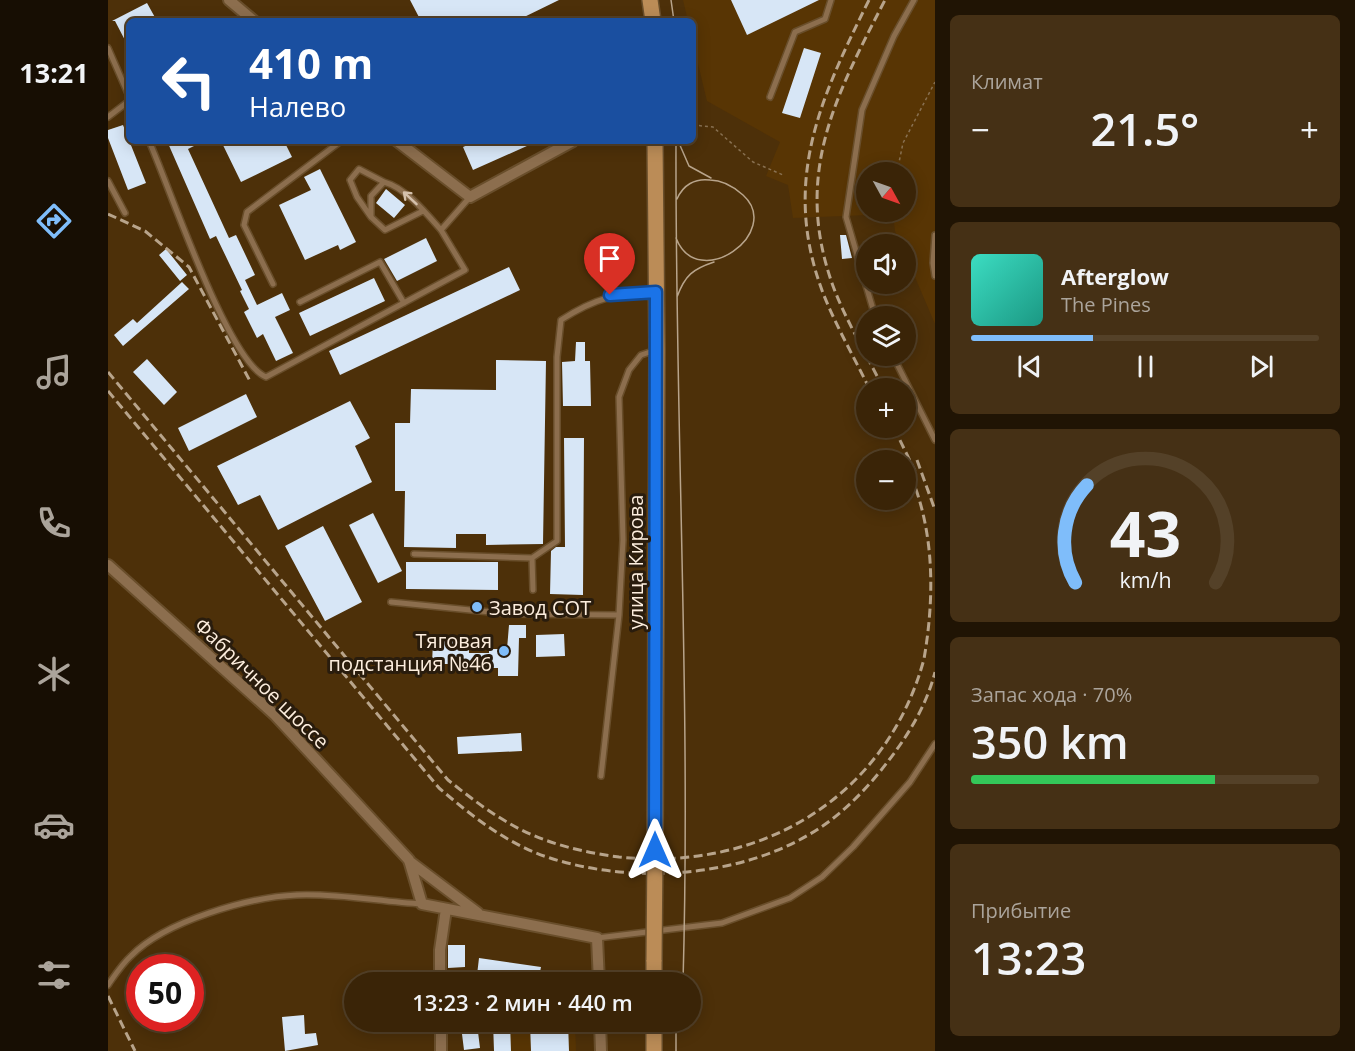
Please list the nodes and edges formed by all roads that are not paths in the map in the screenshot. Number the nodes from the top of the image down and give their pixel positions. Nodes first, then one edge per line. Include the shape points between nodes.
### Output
1 (229, 0) edge
2 (651, 0) edge
3 (831, 0) edge
4 (914, 0) edge
5 (250, 18) edge
6 (652, 18) edge
7 (108, 48) edge
8 (126, 89) edge
9 (770, 97) dead end
10 (126, 103) edge
11 (108, 117) edge
12 (150, 144) edge
13 (337, 144) edge
14 (401, 144) edge
15 (567, 144) edge
16 (655, 144) edge
17 (108, 181) edge
18 (384, 182) junction
19 (470, 197) junction
20 (423, 211) junction
21 (125, 213) dead end
22 (371, 217) junction
23 (441, 230) junction
24 (935, 235) edge
25 (935, 276) edge
26 (273, 284) dead end
27 (656, 292) junction
28 (300, 302) dead end
29 (404, 303) junction
30 (873, 306) edge
31 (657, 350) junction
32 (898, 366) edge
33 (935, 440) edge
34 (414, 554) dead end
35 (532, 558) junction
36 (108, 565) edge
37 (533, 590) dead end
38 (391, 602) dead end
39 (619, 615) junction
40 (935, 744) edge
41 (601, 776) dead end
42 (409, 860) junction
43 (422, 904) junction
44 (446, 909) junction
45 (481, 915) junction
46 (597, 938) junction
47 (440, 972) edge
48 (599, 972) edge
49 (654, 972) edge
50 (108, 985) edge
51 (441, 1032) edge
52 (600, 1032) edge
53 (654, 1032) edge
54 (441, 1051) edge
55 (601, 1051) edge
56 (654, 1051) edge

1 - 5 street
2 - 6 main road
3 - 9 lane via 825,19 795,32
4 - 30 lane via 862,110 846,217
7 - 8 lane
10 - 11 lane
12 - 29 lane via 196,264 256,373 266,377
13 - 26 lane via 247,212 244,225
14 - 19 street
15 - 19 street
16 - 27 main road, улица Кирова
17 - 21 lane
20 -> 18 lane via 396,185
18 - 22 lane via 371,196
18 - 22 lane via 359,169 350,180
19 - 23 lane
20 - 22 lane via 385,230
20 - 23 lane
23 - 29 lane via 465,270
24 - 25 lane
27 - 31 main road, улица Кирова
27 - 35 lane via 610,295 561,320 557,357 557,541
28 - 29 lane via 380,262
31 - 39 lane via 641,355 629,370 619,397 623,540
31 - 49 main road, улица Кирова, bridge
32 - 33 lane
34 - 35 lane
35 - 37 lane
36 - 42 street, Фабричное шоссе via 275,715
38 - 39 lane via 510,614
39 - 41 lane
40 - 46 lane via 910,782 853,848 822,877 790,898 722,923
42 - 43 street, Фабричное шоссе
42 - 45 street, Фабричное шоссе
43 - 44 street
43 - 50 lane via 298,895 253,902 200,917 154,937 131,956
44 - 45 street
44 - 47 street
45 - 46 street
46 - 48 street
51 - 54 street
52 - 55 street
53 - 56 main road

